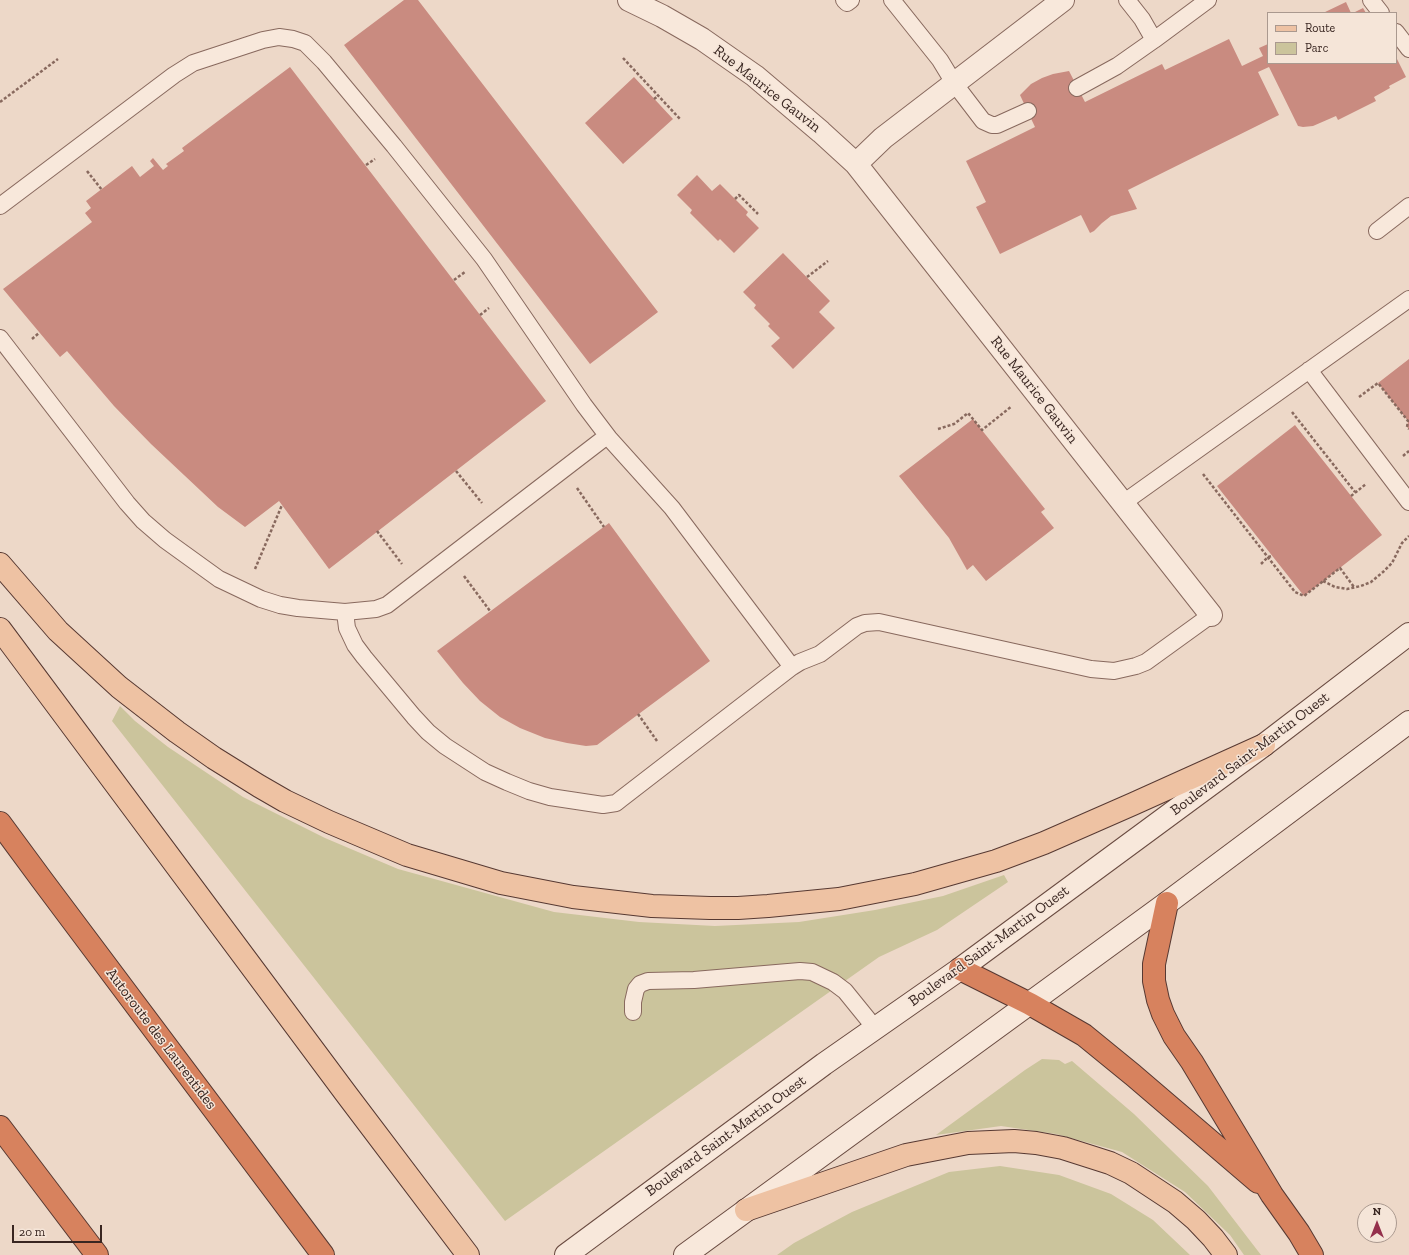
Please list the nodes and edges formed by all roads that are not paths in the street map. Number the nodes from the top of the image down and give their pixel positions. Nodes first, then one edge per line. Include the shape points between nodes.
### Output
1 (629, 0) edge
2 (844, 0) edge
3 (851, 0) edge
4 (892, 0) edge
5 (1063, 0) edge
6 (1128, 0) edge
7 (1208, 0) edge
8 (1371, 0) edge
9 (1380, 12) edge
10 (1397, 33) edge
11 (1154, 40) junction
12 (1409, 49) edge
13 (954, 83) junction
14 (1077, 88) dead end
15 (1028, 111) dead end
16 (856, 164) junction
17 (0, 206) edge
18 (1409, 206) edge
19 (1377, 231) dead end
20 (1409, 299) edge
21 (0, 338) edge
22 (1309, 370) junction
23 (607, 436) junction
24 (1409, 502) edge
25 (1123, 503) junction
26 (0, 564) edge
27 (345, 612) junction
28 (1211, 615) joint
29 (0, 629) edge
30 (1409, 634) edge
31 (792, 667) junction
32 (1409, 722) edge
33 (1264, 745) junction
34 (0, 823) edge
35 (1167, 903) junction
36 (960, 969) junction
37 (1030, 1004) junction
38 (633, 1012) dead end
39 (875, 1028) junction
40 (0, 1127) edge
41 (1272, 1194) junction
42 (746, 1210) junction
43 (97, 1255) edge
44 (323, 1255) edge
45 (467, 1255) edge
46 (566, 1255) edge
47 (685, 1255) edge
48 (1226, 1255) edge
49 (1312, 1255) edge

1 - 16 main road, Rue Maurice Gauvin via 702,39 743,68
2 - 3 lane via 847,3
4 - 13 lane via 940,60
5 - 13 main road
6 - 11 lane
7 - 11 lane
8 - 9 lane
10 - 12 lane
11 - 14 lane via 1117,66
13 - 15 lane via 979,117 987,123 997,125
13 - 16 main road via 883,138
16 - 25 main road, Rue Maurice Gauvin
17 - 23 lane via 189,65 263,40 279,37 305,43 394,146 484,259
18 - 19 lane
20 - 22 lane
21 - 27 lane via 127,503 142,521 165,540 219,579 261,599 298,608
22 - 24 lane
22 - 25 lane
23 - 27 lane via 386,605 376,609
23 - 31 lane via 672,508
25 - 28 main road, Rue Maurice Gauvin
26 - 33 main road via 58,631 119,687 219,761 265,790 329,822 407,855 501,883 573,897 652,906 738,908 839,899 915,884 996,861 1038,845
27 - 31 lane via 347,628 355,645 428,732 485,772 507,782 550,797 591,804 610,804 621,799
28 - 31 lane via 1146,662 1114,671 1091,669 874,621 856,626 820,654
29 - 45 main road
30 - 33 main road, Boulevard Saint-Martin Ouest
32 - 35 main road
33 - 36 main road, Boulevard Saint-Martin Ouest
34 - 44 highway, Autoroute des Laurentides
35 - 37 main road
35 - 41 highway via 1153,974 1163,1014
36 - 37 highway
36 - 39 main road, Boulevard Saint-Martin Ouest
37 - 41 highway via 1084,1035 1108,1053
37 - 42 main road
38 - 39 lane via 636,989 648,981 694,980 800,971 812,972 844,991
39 - 46 main road, Boulevard Saint-Martin Ouest
40 - 43 highway
41 - 49 highway
42 - 47 main road
42 - 48 main road via 906,1155 968,1143 1036,1143 1089,1156 1131,1173 1175,1202 1213,1238

